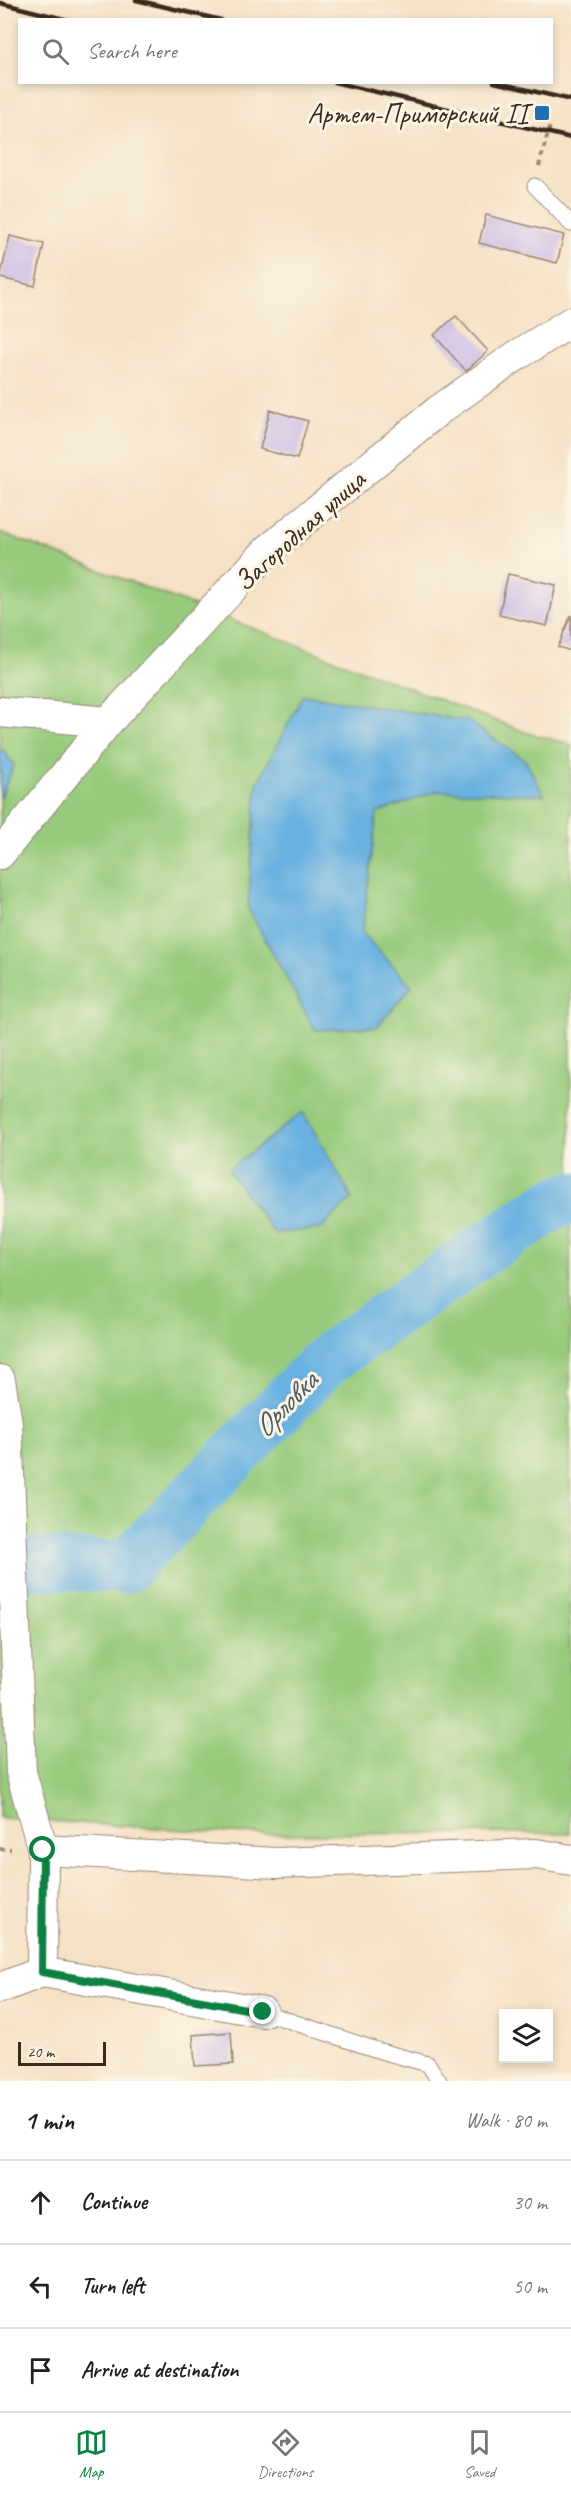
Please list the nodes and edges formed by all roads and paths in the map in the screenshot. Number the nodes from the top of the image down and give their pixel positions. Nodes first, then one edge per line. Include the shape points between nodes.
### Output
1 (535, 186) dead end
2 (571, 224) edge
3 (571, 322) edge
4 (0, 712) edge
5 (108, 722) junction
6 (0, 854) edge
7 (0, 1380) edge
8 (43, 1850) junction
9 (571, 1860) edge
10 (42, 1972) junction
11 (0, 1988) edge
12 (263, 2012) joint
13 (439, 2081) edge

1 - 2 lane
3 - 5 street, Загородная улица via 439,410 268,550
4 - 5 street
5 - 6 street, Загородная улица
7 - 8 street via 7,1423 21,1772
8 - 9 street via 276,1863 536,1854
8 - 10 street
10 - 11 street
10 - 12 street
12 - 13 lane via 428,2064

